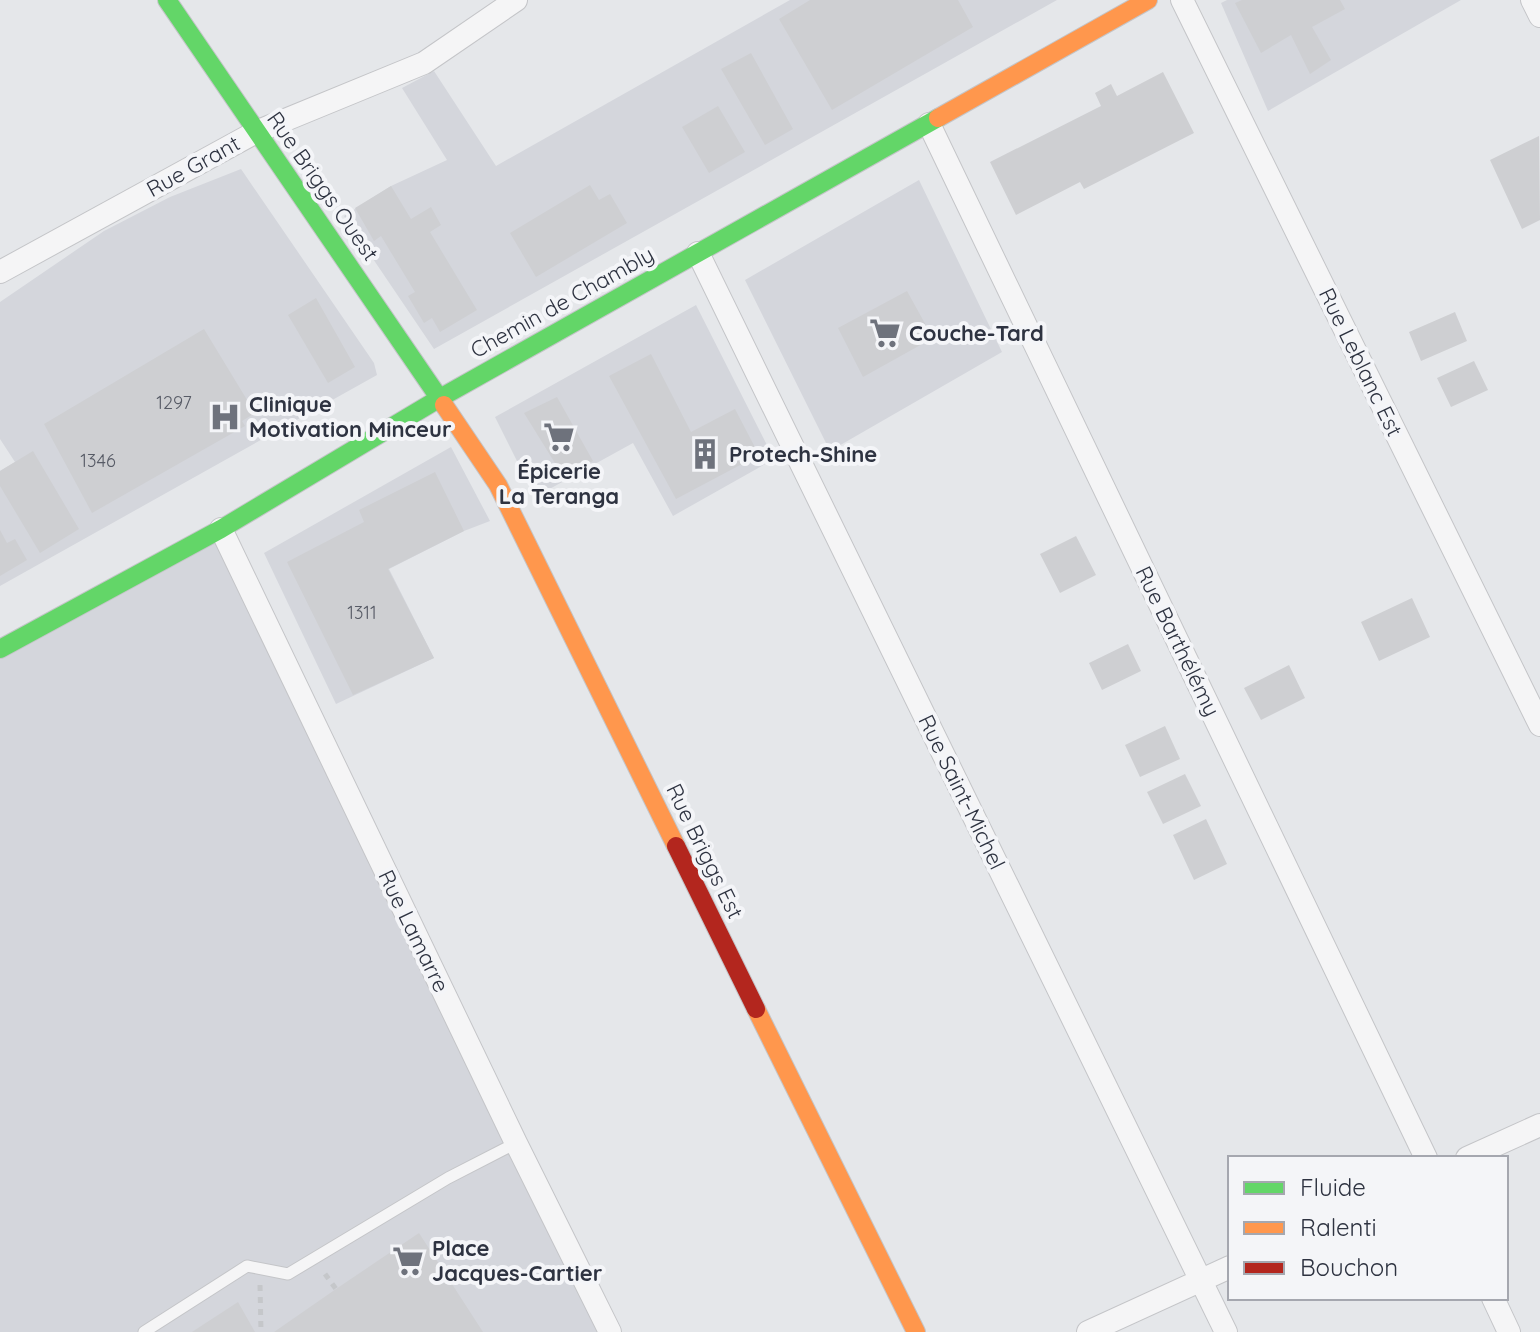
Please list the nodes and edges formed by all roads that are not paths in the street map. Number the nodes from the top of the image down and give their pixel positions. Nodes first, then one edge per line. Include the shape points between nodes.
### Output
1 (167, 0) edge
2 (516, 0) edge
3 (1148, 0) edge
4 (1182, 0) edge
5 (1532, 0) edge
6 (1540, 16) edge
7 (929, 124) junction
8 (256, 132) junction
9 (698, 253) junction
10 (0, 272) edge
11 (440, 398) junction
12 (221, 529) junction
13 (0, 649) edge
14 (1540, 725) edge
15 (1540, 1125) edge
16 (516, 1143) junction
17 (1425, 1156) edge
18 (1471, 1156) edge
19 (1228, 1268) edge
20 (1201, 1280) junction
21 (1494, 1300) edge
22 (144, 1332) edge
23 (610, 1332) edge
24 (916, 1332) edge
25 (1088, 1332) edge
26 (1226, 1332) edge
27 (1509, 1332) edge

1 - 8 street, Rue Briggs Ouest
2 - 8 street, Rue Grant via 424,63
3 - 7 street, Chemin de Chambly
4 - 14 street, Rue Leblanc Est
5 - 6 street
7 - 9 street, Chemin de Chambly
7 - 17 street, Rue Barthélémy
8 - 10 street, Rue Grant
8 - 11 street, Rue Briggs Ouest
9 - 11 street, Chemin de Chambly
9 - 20 street, Rue Saint-Michel
11 - 12 street, Chemin de Chambly
11 - 24 street, Rue Briggs Est via 498,485
12 - 13 street, Chemin de Chambly
12 - 16 street, Rue Lamarre
15 - 18 street
16 - 22 lane via 288,1274 247,1266
16 - 23 street, Rue Lamarre
19 - 20 street
20 - 25 street
20 - 26 street, Rue Saint-Michel
21 - 27 street

